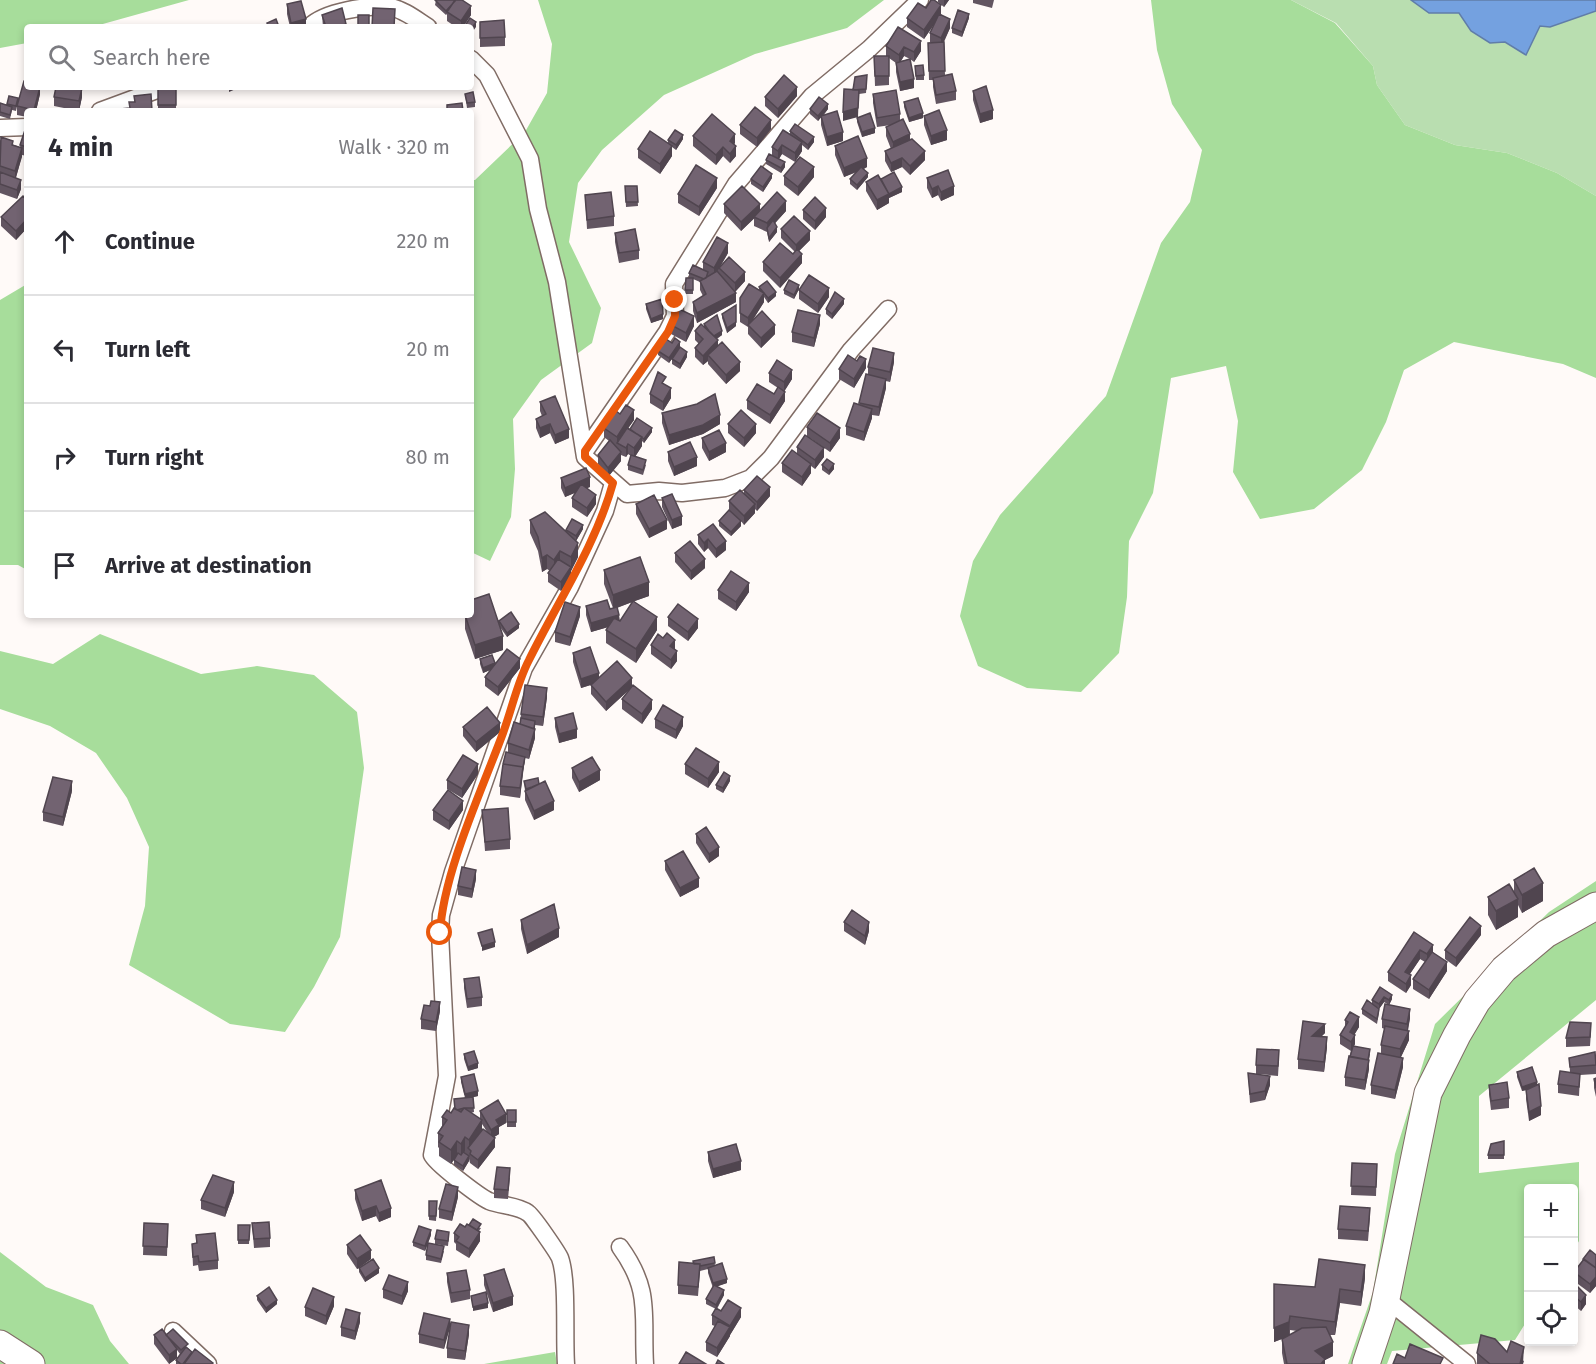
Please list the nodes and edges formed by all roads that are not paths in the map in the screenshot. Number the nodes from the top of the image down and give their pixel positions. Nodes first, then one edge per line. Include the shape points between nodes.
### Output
1 (920, 0) edge
2 (312, 24) edge
3 (422, 24) edge
4 (474, 62) edge
5 (157, 90) edge
6 (108, 108) edge
7 (24, 127) edge
8 (0, 128) edge
9 (888, 309) dead end
10 (585, 451) junction
11 (613, 483) junction
12 (1596, 906) edge
13 (620, 1247) dead end
14 (1386, 1298) junction
15 (173, 1331) edge
16 (0, 1344) edge
17 (31, 1364) edge
18 (208, 1364) edge
19 (566, 1364) edge
20 (645, 1364) edge
21 (1366, 1364) edge
22 (1467, 1364) edge

1 - 10 street via 812,96 736,184 674,284 675,316 668,332
2 - 3 street via 332,13 391,7
4 - 10 street via 487,75 530,159 557,282
5 - 6 street
7 - 8 street
9 - 11 street via 751,478 725,488 682,493 627,494
10 - 11 street via 585,457
11 - 19 street via 605,511 570,587 524,668 453,872 440,924 447,1076 432,1155 438,1165 479,1195 529,1213 555,1247 564,1274
12 - 14 highway via 1546,934 1504,969 1477,1001 1456,1035 1428,1093
13 - 20 street via 642,1288
14 - 21 highway
14 - 22 street
15 - 18 street
16 - 17 highway

